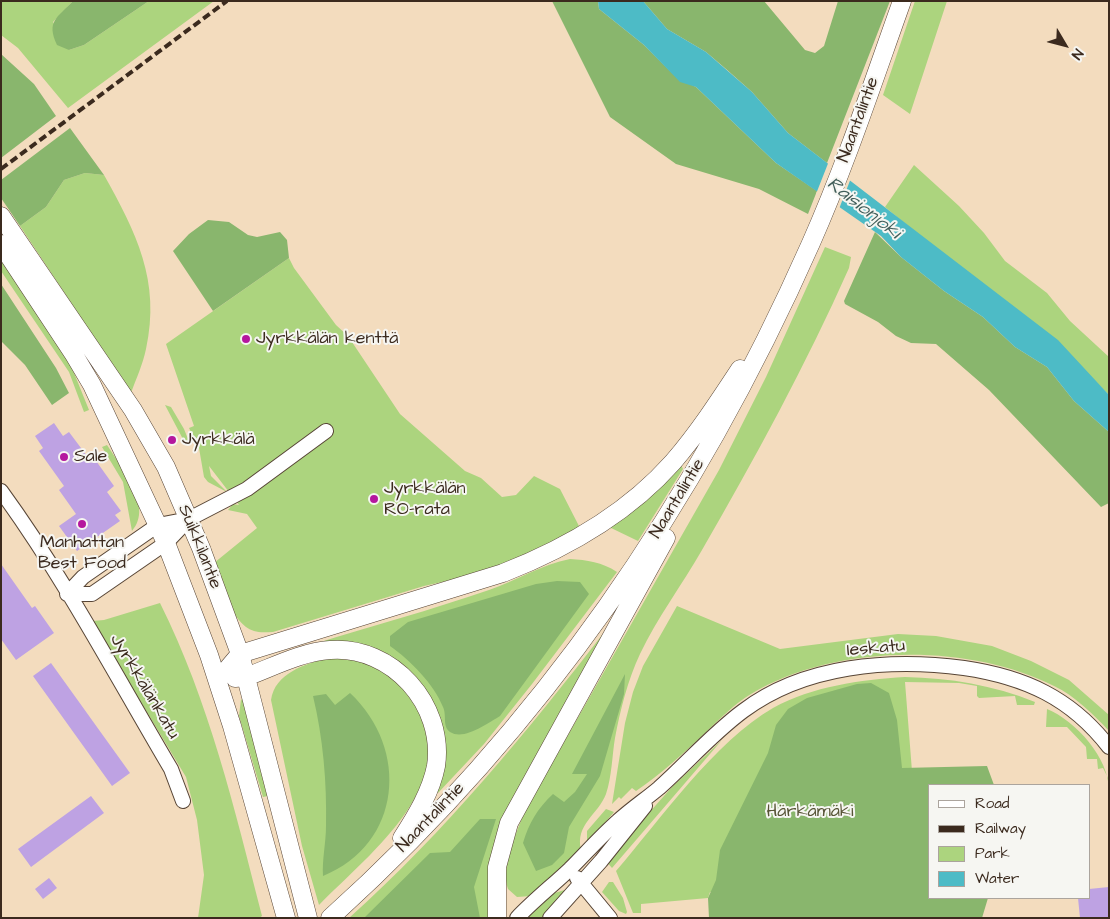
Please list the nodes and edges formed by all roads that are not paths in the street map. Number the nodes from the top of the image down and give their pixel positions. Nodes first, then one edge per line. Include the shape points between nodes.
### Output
1 (902, 1) edge
2 (1, 216) edge
3 (1, 244) edge
4 (780, 309) junction
5 (326, 431) dead end
6 (708, 449) junction
7 (1, 492) edge
8 (189, 519) junction
9 (158, 525) junction
10 (166, 543) junction
11 (67, 594) junction
12 (240, 654) junction
13 (246, 677) junction
14 (218, 680) junction
15 (1109, 748) edge
16 (659, 788) junction
17 (183, 801) dead end
18 (569, 870) junction
19 (378, 873) junction
20 (582, 884) junction
21 (286, 918) edge
22 (308, 918) edge
23 (330, 918) edge
24 (497, 918) edge
25 (516, 918) edge
26 (550, 918) edge
27 (610, 918) edge

1 - 4 main road, Naantalintie via 854,136
2 - 8 main road, Suikkilantie via 150,438
3 - 9 main road, Suikkilantie via 92,385
4 - 6 main road, Naantalintie
4 - 12 main road via 717,404 672,463 626,505 590,532 503,573
5 - 8 street via 247,489
6 - 19 main road, Naantalintie via 621,589 560,671 481,765
6 - 24 main road via 651,568 509,823 497,867
7 - 11 street, Jyrkkälänkatu via 30,530
8 - 9 street
8 - 10 street
8 - 12 main road, Suikkilantie
9 - 10 main road, Suikkilantie
9 - 11 street via 82,577
10 - 11 street via 92,594
10 - 14 main road, Suikkilantie
11 - 17 street, Jyrkkälänkatu via 171,769
12 - 13 main road, Suikkilantie
12 - 14 main road
13 - 14 main road
13 - 19 main road via 312,653 346,651 389,665 402,674 419,694 435,730 436,767 414,820
13 - 22 main road, Suikkilantie
14 - 21 main road, Suikkilantie
15 - 16 street, Ieskatu via 1063,701 1039,688 1007,678 933,664 855,667 794,683 764,697 732,719
16 - 18 street, Ieskatu via 617,822
16 - 20 street, Ieskatu
18 - 20 street
18 - 25 street, Ieskatu
19 - 23 main road, Naantalintie
20 - 26 street, Ieskatu
20 - 27 street

